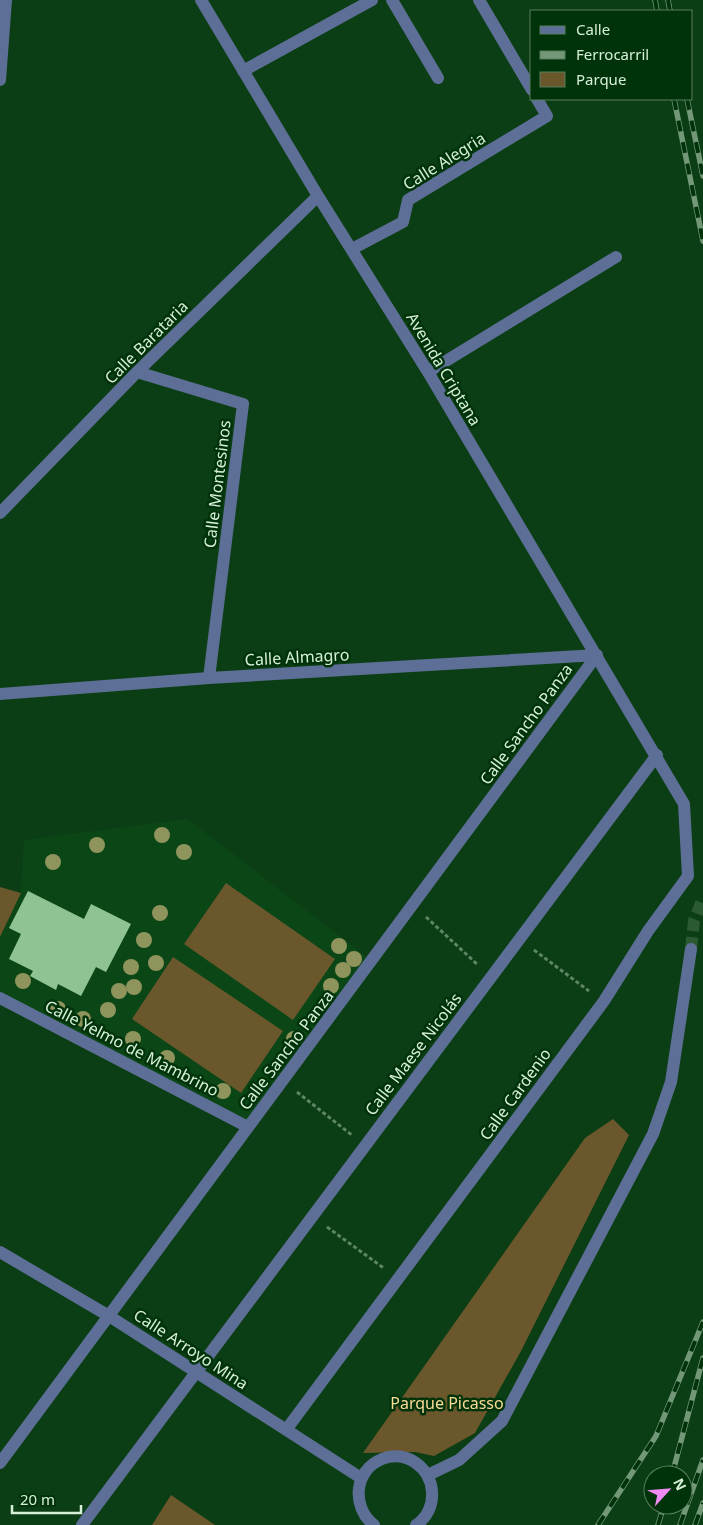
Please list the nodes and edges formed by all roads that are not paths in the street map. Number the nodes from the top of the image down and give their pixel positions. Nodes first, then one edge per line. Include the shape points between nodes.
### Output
1 (6, 0) edge
2 (201, 0) edge
3 (372, 0) edge
4 (392, 0) edge
5 (479, 0) edge
6 (243, 71) junction
7 (438, 78) dead end
8 (0, 80) edge
9 (530, 87) edge
10 (538, 100) edge
11 (318, 196) junction
12 (352, 249) junction
13 (616, 257) dead end
14 (138, 372) junction
15 (428, 372) junction
16 (0, 513) edge
17 (597, 655) junction
18 (208, 678) junction
19 (0, 694) edge
20 (657, 755) junction
21 (691, 949) tunnel mouth
22 (0, 998) edge
23 (248, 1126) junction
24 (0, 1252) edge
25 (109, 1316) junction
26 (196, 1372) junction
27 (286, 1430) junction
28 (0, 1463) edge
29 (428, 1475) junction
30 (361, 1478) junction
31 (82, 1525) edge
32 (374, 1525) edge
33 (416, 1525) edge

1 - 8 street
2 - 6 street, Avenida Criptana
3 - 6 street
4 - 7 street
5 - 9 street
6 - 11 street, Avenida Criptana
10 - 12 street, Calle Alegria via 547,116 408,200 402,222
11 - 12 street, Avenida Criptana
11 - 14 street, Calle Barataria
12 - 15 street, Avenida Criptana
13 - 15 street
14 - 16 street, Calle Barataria
14 - 18 street, Calle Montesinos via 243,404
15 - 17 street, Avenida Criptana
17 - 18 street, Calle Almagro
17 - 20 street, Avenida Criptana
17 - 23 street, Calle Sancho Panza
18 - 19 street, Calle Almagro
20 - 26 street, Calle Maese Nicolás
20 - 27 street, Calle Cardenio via 684,804 688,876 648,931 604,1001
21 - 29 street via 671,1082 653,1134 502,1421 459,1460
22 - 23 street, Calle Yelmo de Mambrino
23 - 25 street, Calle Sancho Panza
24 - 25 street, Calle Arroyo Mina
25 - 26 street, Calle Arroyo Mina
25 - 28 street, Calle Sancho Panza
26 - 27 street, Calle Arroyo Mina
26 - 31 street, Calle Maese Nicolás
27 - 30 street, Calle Arroyo Mina
29 - 30 street via 414,1462 395,1456 382,1459
29 - 33 street via 433,1499 429,1511
30 - 32 street via 359,1502 364,1515

